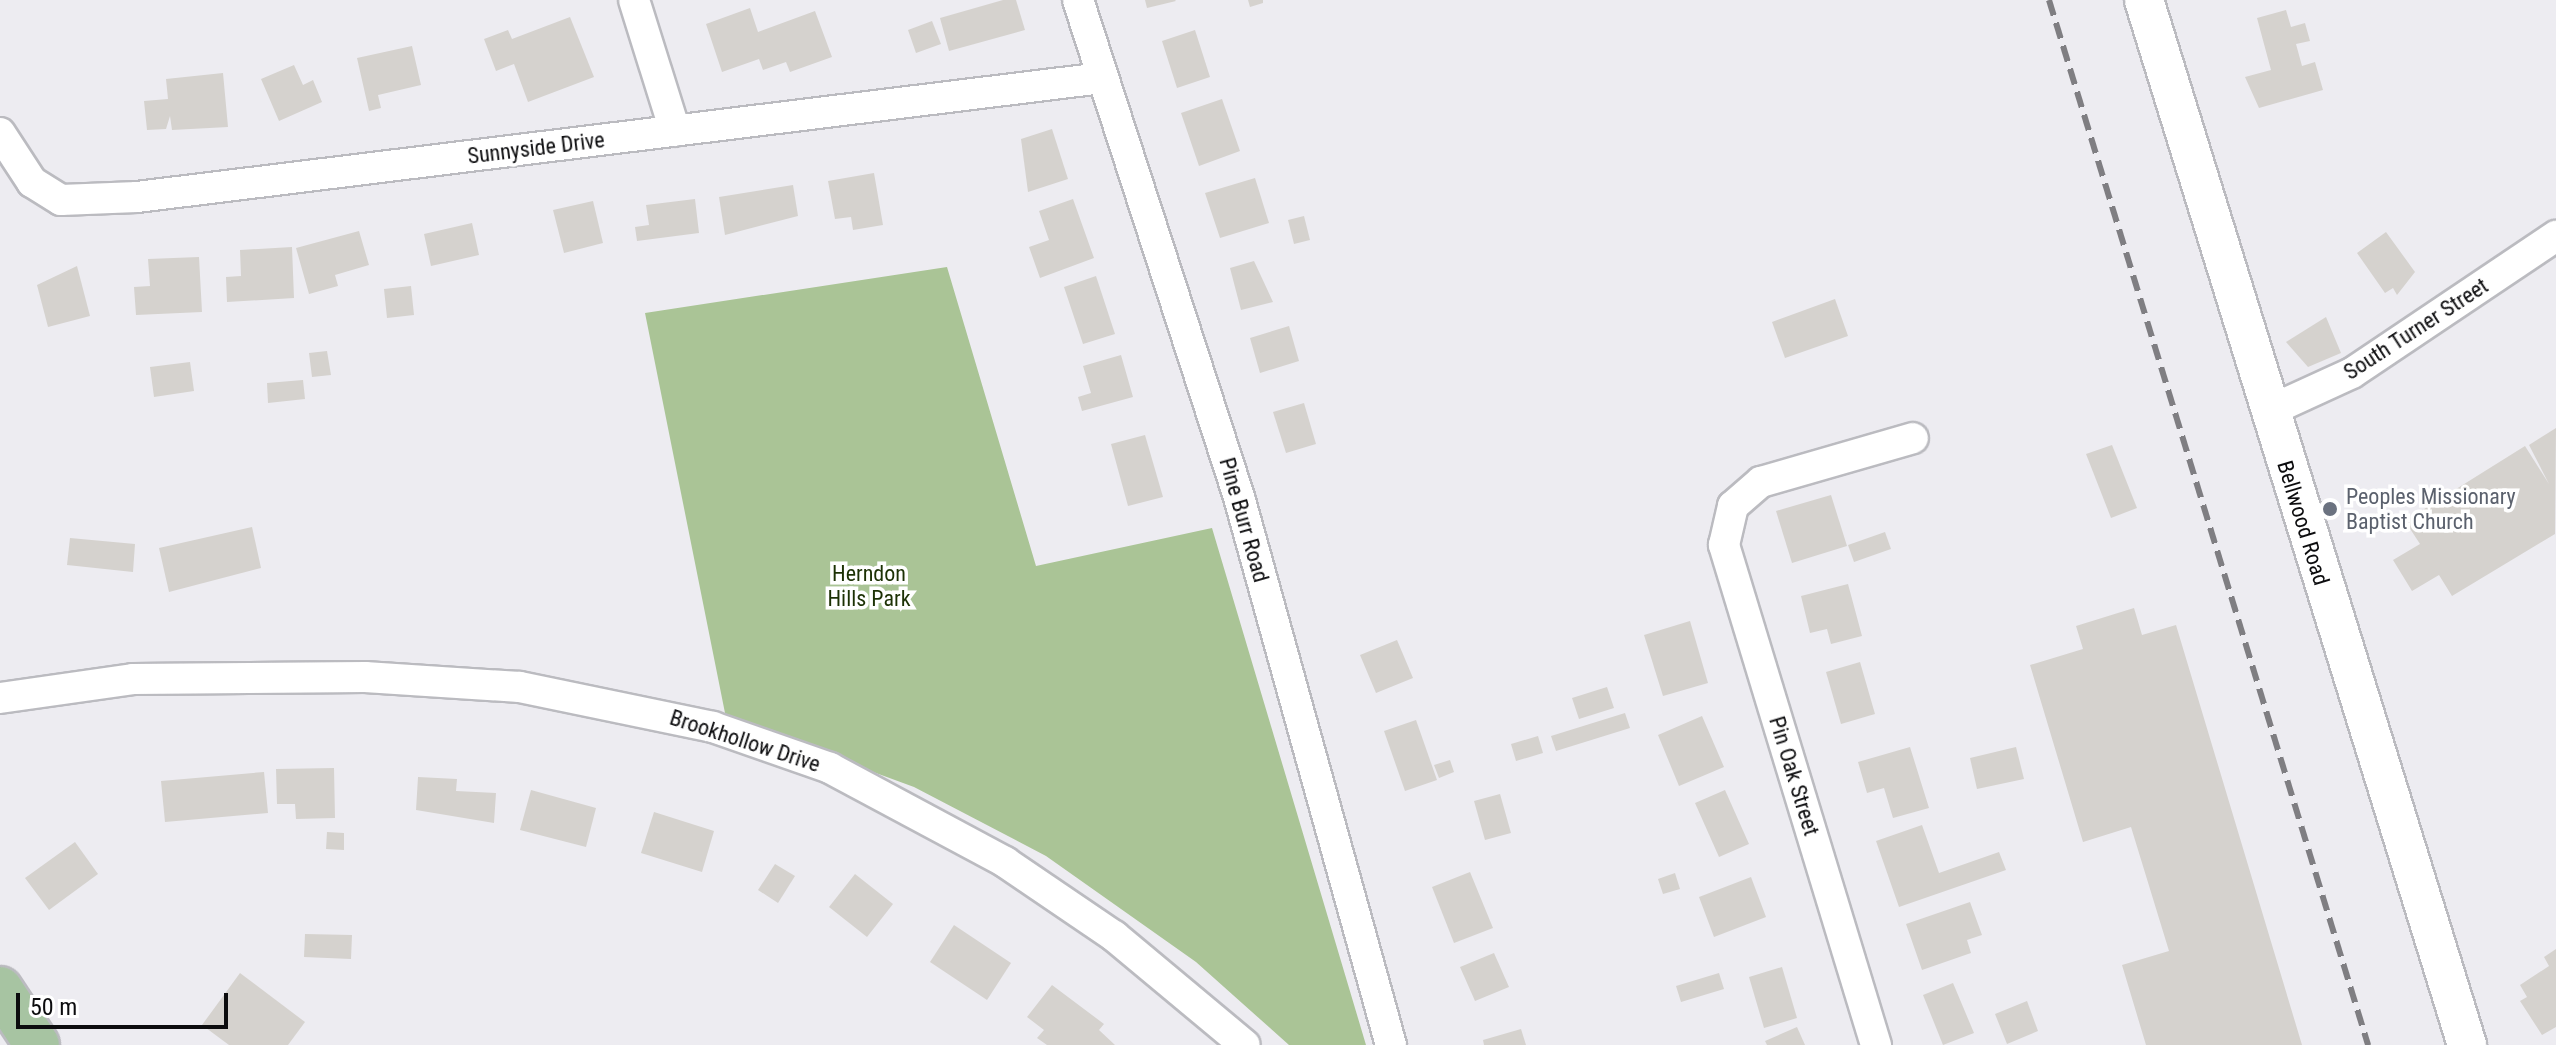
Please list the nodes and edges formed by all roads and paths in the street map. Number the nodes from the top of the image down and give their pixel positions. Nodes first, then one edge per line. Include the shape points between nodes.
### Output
1 (634, 0) edge
2 (1078, 0) edge
3 (2144, 0) edge
4 (1102, 78) junction
5 (675, 131) junction
6 (0, 133) edge
7 (2556, 236) edge
8 (2269, 411) junction
9 (1913, 438) dead end
10 (0, 698) edge
11 (0, 989) edge
12 (37, 1045) edge
13 (1245, 1045) edge
14 (1391, 1045) edge
15 (1876, 1045) edge
16 (2467, 1045) edge

1 - 5 street
2 - 4 street, Pine Burr Road
3 - 8 street, Bellwood Road
4 - 5 street, Sunnyside Drive
4 - 14 street, Pine Burr Road via 1239,497
5 - 6 street, Sunnyside Drive via 61,200 32,182
7 - 8 street, South Turner Street via 2352,373
8 - 16 street, Bellwood Road
9 - 15 street, Pin Oak Street via 1761,482 1733,506 1724,545
10 - 13 street, Brookhollow Drive via 249,673 520,687 728,732 830,768 1005,862 1114,936
11 - 12 main road

